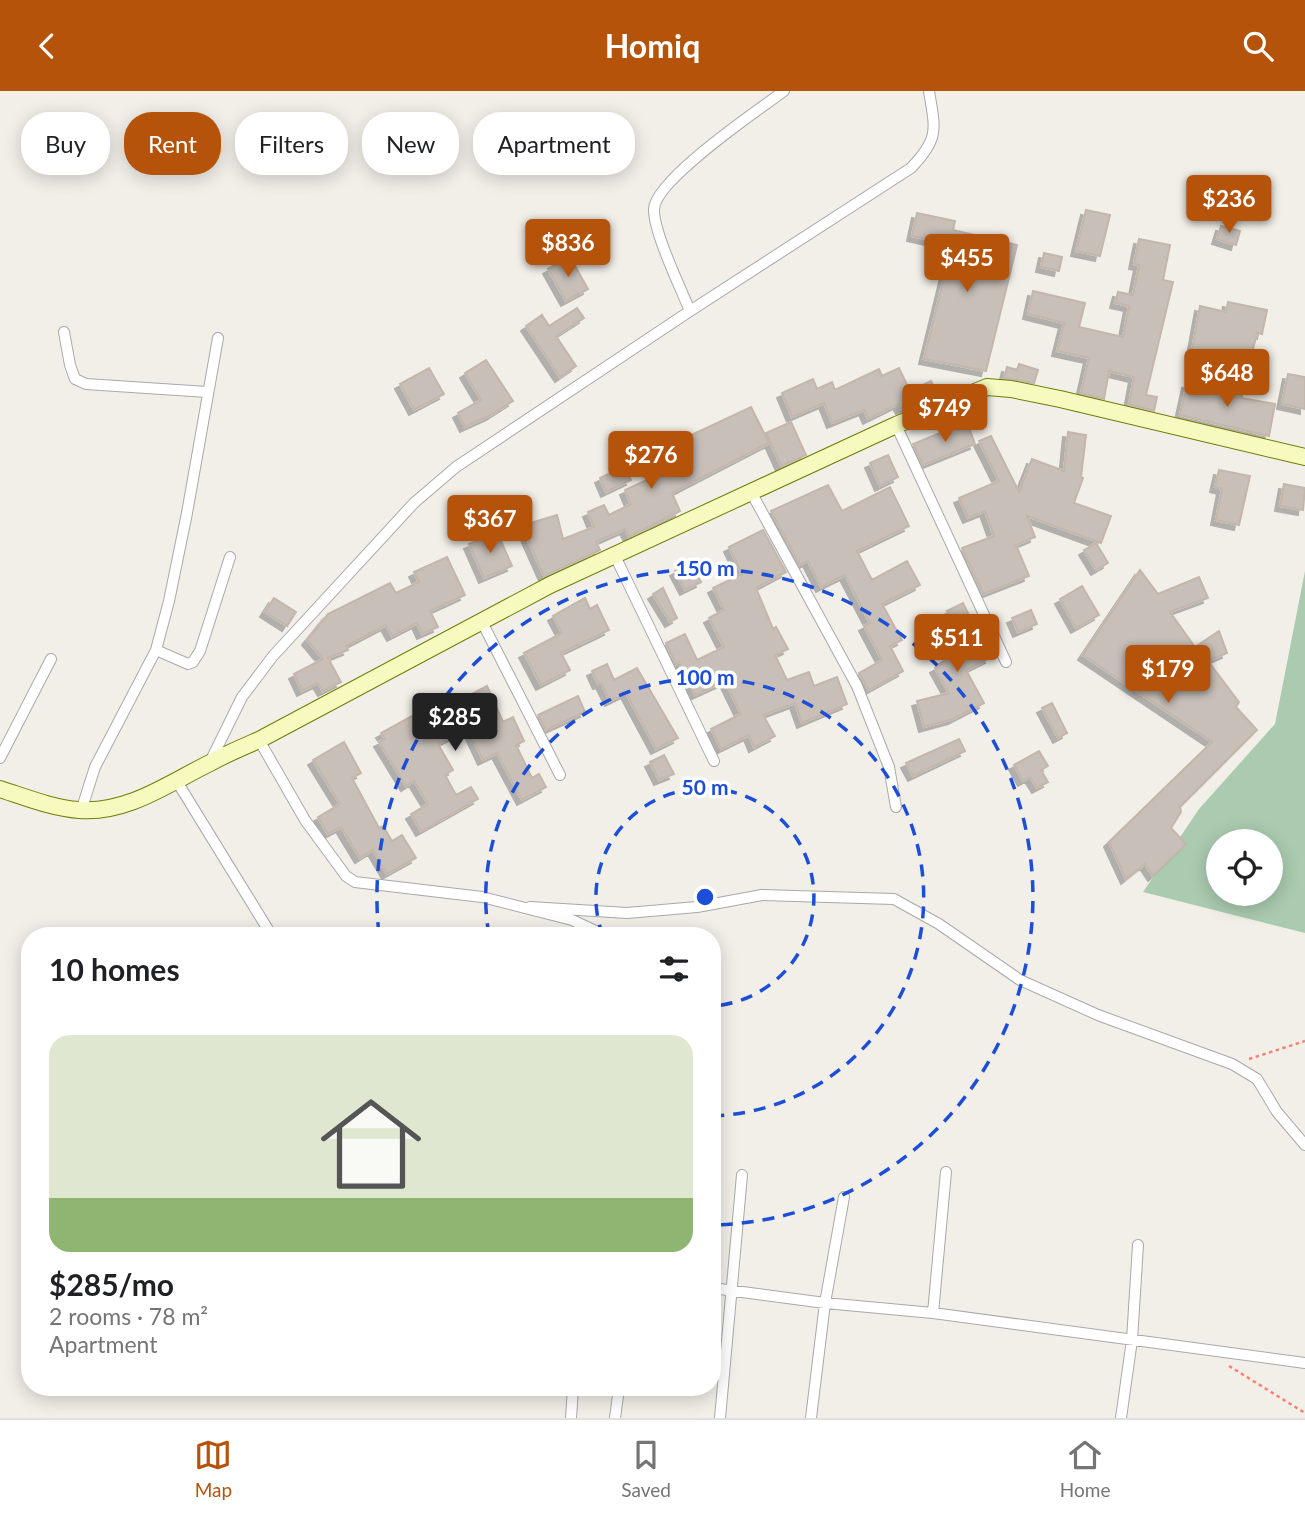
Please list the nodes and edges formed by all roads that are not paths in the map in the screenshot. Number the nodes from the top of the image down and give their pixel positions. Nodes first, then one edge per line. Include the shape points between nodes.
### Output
1 (783, 91) edge
2 (929, 91) edge
3 (690, 311) junction
4 (64, 332) dead end
5 (218, 338) dead end
6 (207, 391) junction
7 (896, 425) junction
8 (1305, 457) edge
9 (751, 492) junction
10 (615, 556) junction
11 (230, 557) dead end
12 (482, 622) junction
13 (156, 650) junction
14 (51, 659) dead end
15 (1006, 662) dead end
16 (259, 740) junction
17 (0, 758) edge
18 (714, 761) dead end
19 (211, 762) junction
20 (560, 775) dead end
21 (176, 781) junction
22 (0, 789) edge
23 (896, 807) dead end
24 (81, 811) junction
25 (530, 907) junction
26 (266, 927) edge
27 (587, 927) edge
28 (1305, 1145) edge
29 (946, 1172) dead end
30 (742, 1175) dead end
31 (844, 1197) dead end
32 (1138, 1245) dead end
33 (721, 1289) edge
34 (733, 1291) junction
35 (825, 1304) junction
36 (933, 1313) junction
37 (1132, 1341) junction
38 (1305, 1363) edge
39 (572, 1396) edge
40 (618, 1396) edge
41 (571, 1418) edge
42 (615, 1418) edge
43 (720, 1418) edge
44 (811, 1418) edge
45 (1121, 1418) edge

1 - 3 street via 702,153 657,199 657,228
2 - 3 street via 934,137 911,168
3 - 19 street via 456,467 414,503 273,656 242,697
4 - 6 street via 75,379 86,384
5 - 6 street
6 - 13 street via 187,513
7 - 8 street via 987,387
7 - 9 street
7 - 15 street
9 - 10 street
9 - 23 street via 857,686 890,767
10 - 12 street
10 - 18 street
11 - 13 street via 193,662
12 - 16 street
12 - 20 street
13 - 24 street via 95,767
14 - 17 street
16 - 19 street
16 - 25 street via 305,820 355,882
19 - 21 street
21 - 24 street via 140,799
21 - 26 street
22 - 24 street
25 - 27 street
25 - 28 street via 626,913 762,895 894,899 1020,980 1098,1015 1233,1064 1256,1079
29 - 36 street
30 - 34 street
31 - 35 street
32 - 37 street
33 - 34 street
34 - 35 street
34 - 43 street
35 - 36 street
35 - 44 street
36 - 37 street
37 - 38 street
37 - 45 street
39 - 41 street
40 - 42 street

